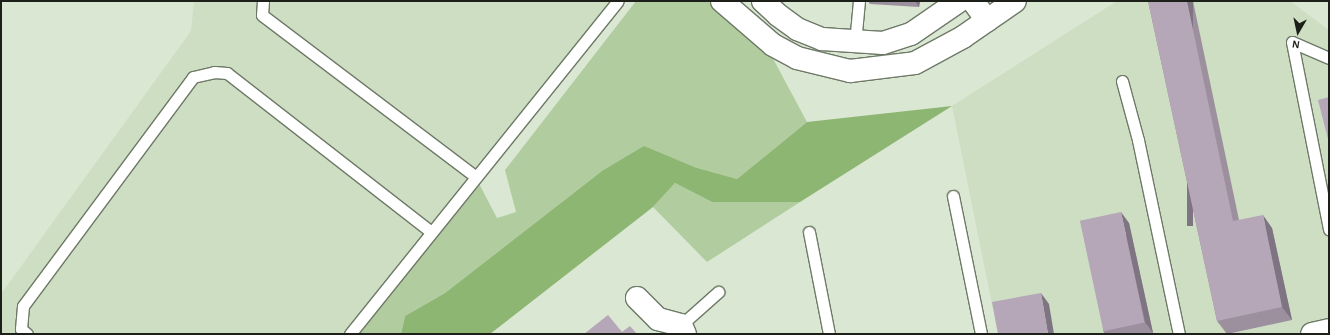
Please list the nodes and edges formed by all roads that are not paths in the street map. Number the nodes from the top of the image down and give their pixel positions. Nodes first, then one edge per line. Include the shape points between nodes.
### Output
1 (263, 1) edge
2 (618, 1) edge
3 (722, 1) edge
4 (763, 1) edge
5 (859, 1) edge
6 (959, 1) edge
7 (973, 1) edge
8 (1015, 1) edge
9 (987, 20) junction
10 (855, 43) junction
11 (1329, 58) edge
12 (1122, 81) dead end
13 (475, 176) junction
14 (953, 196) dead end
15 (1329, 229) edge
16 (431, 232) junction
17 (809, 232) dead end
18 (718, 292) dead end
19 (637, 298) dead end
20 (683, 330) edge
21 (1329, 330) edge
22 (27, 334) edge
23 (350, 334) edge
24 (829, 334) edge
25 (981, 334) edge
26 (1179, 334) edge
27 (1312, 334) edge

1 - 13 lane via 262,15
2 - 13 lane
3 - 9 street via 773,45 797,58 850,71 915,62 963,37
4 - 10 street via 797,29 822,39
5 - 10 lane
6 - 10 street via 911,34 884,43
7 - 9 street
8 - 9 street
11 - 15 lane via 1292,42
12 - 26 lane via 1138,140
13 - 16 lane
14 - 25 lane
16 - 22 lane via 227,73 214,72 193,77 22,306 20,329
16 - 23 lane
17 - 24 lane
18 - 20 lane
19 - 20 street via 658,319
21 - 27 street

